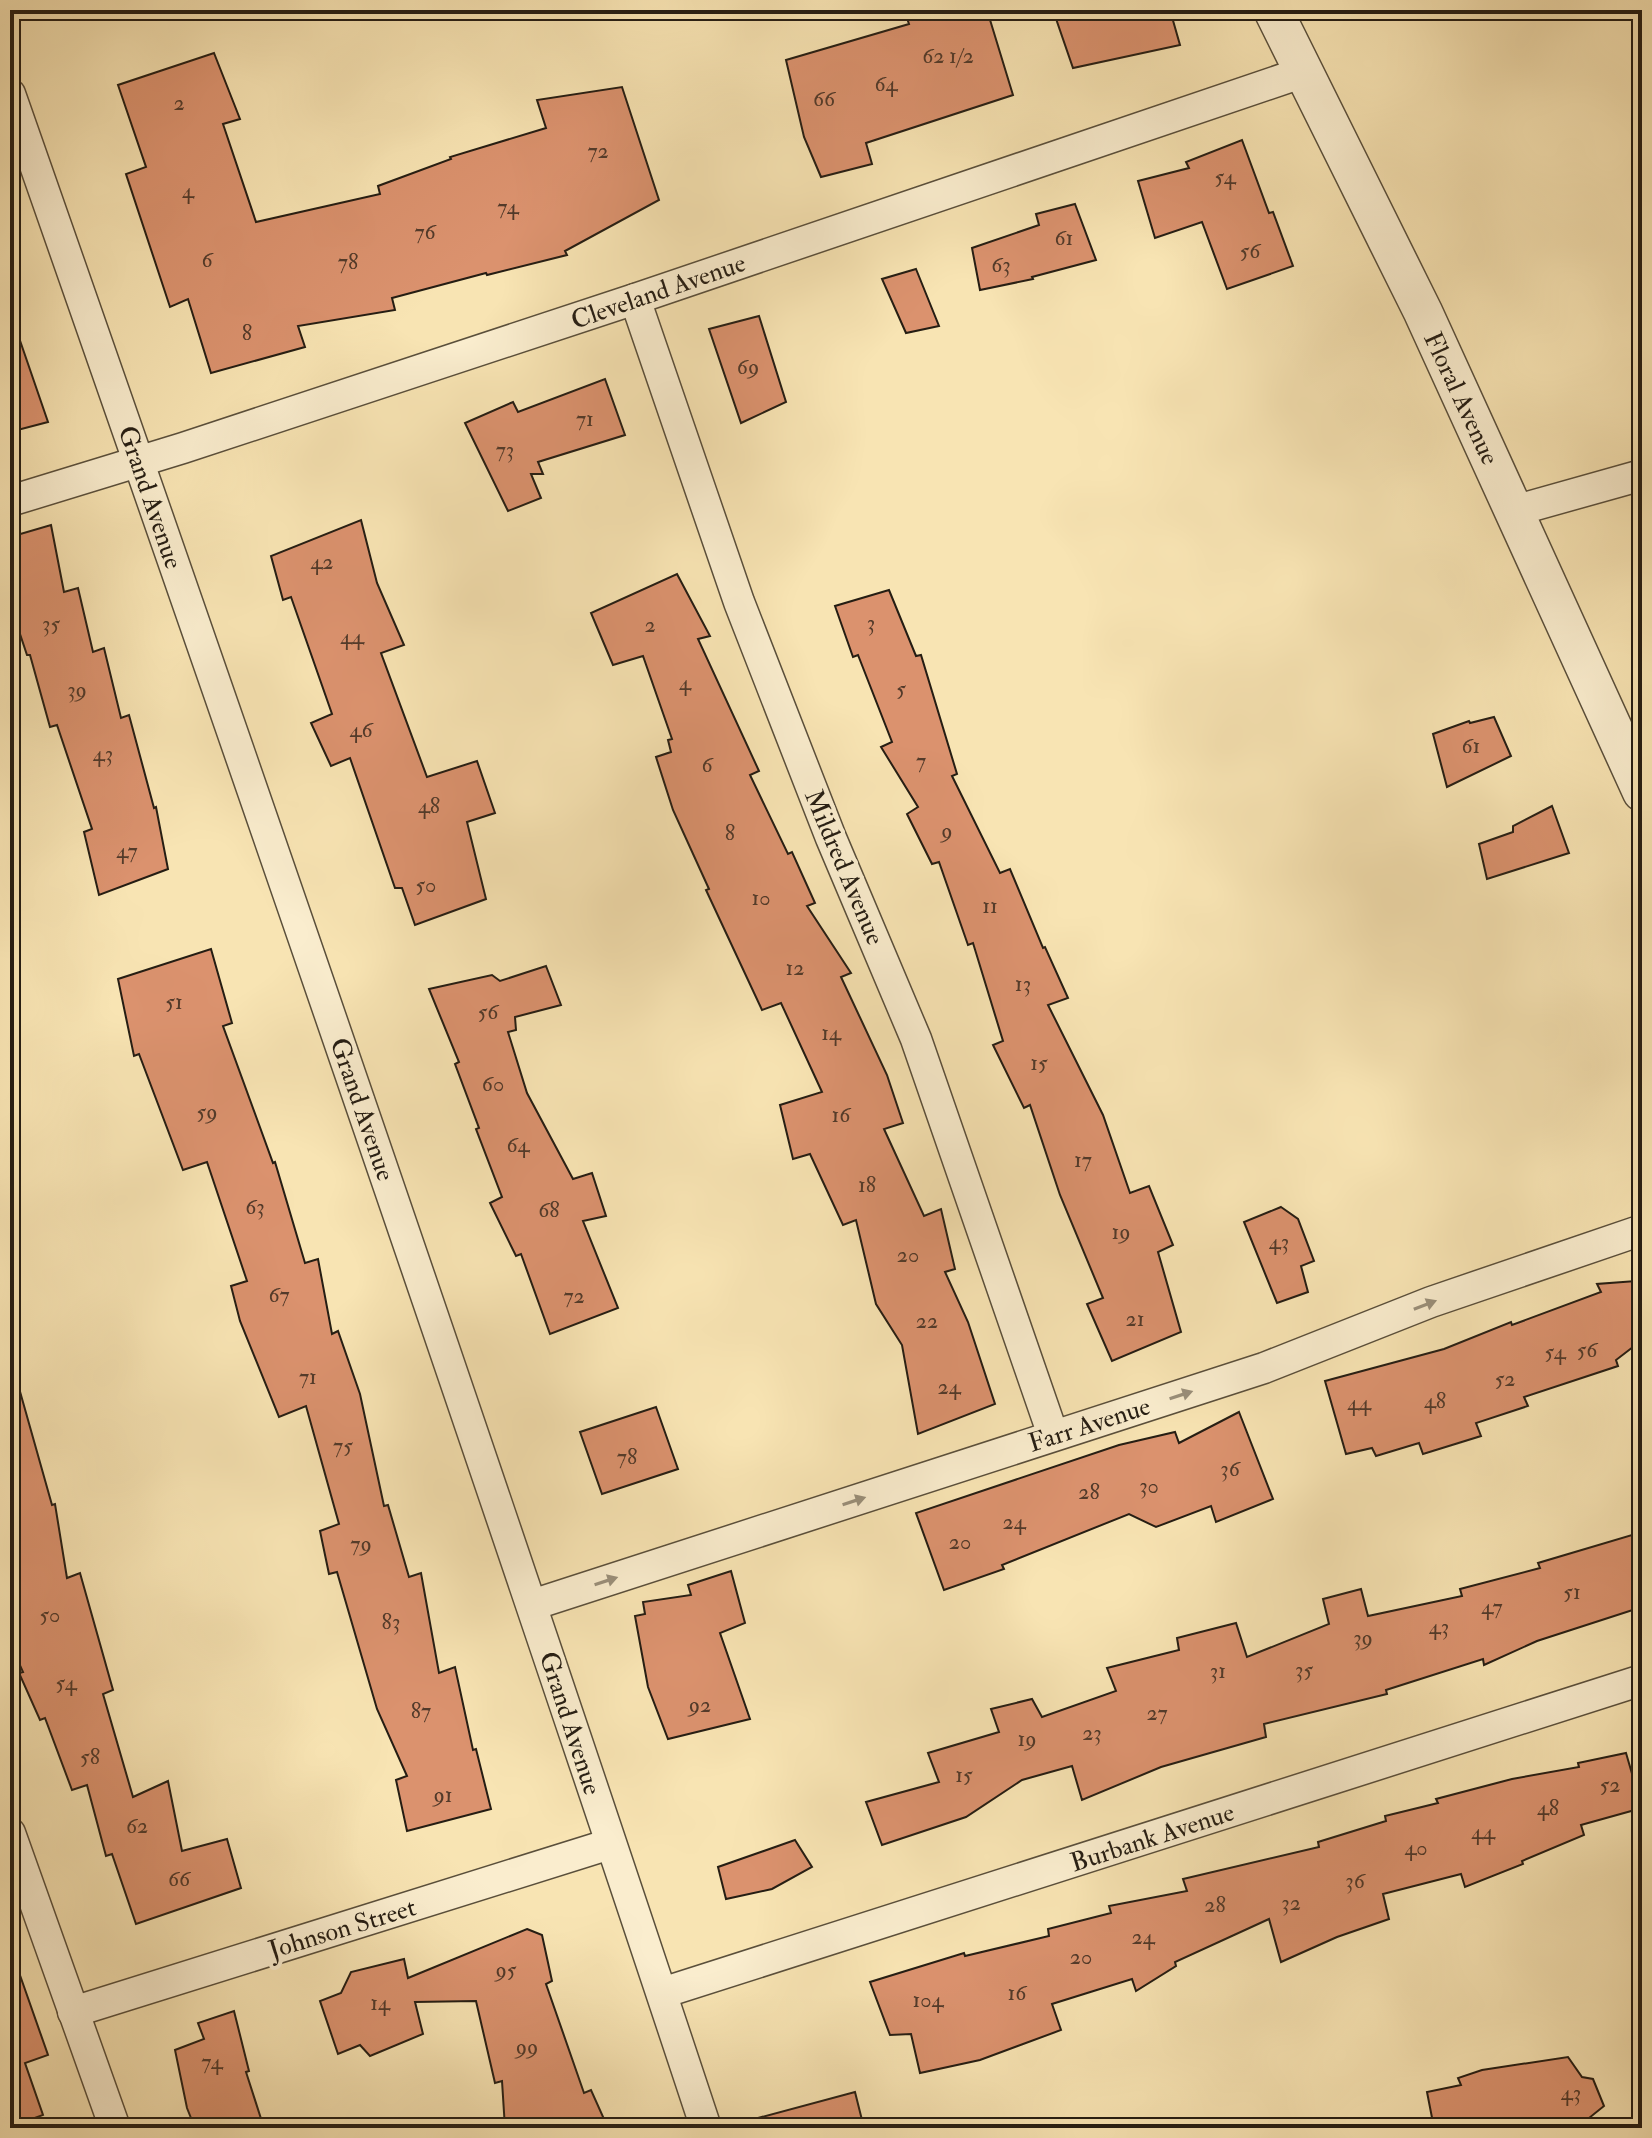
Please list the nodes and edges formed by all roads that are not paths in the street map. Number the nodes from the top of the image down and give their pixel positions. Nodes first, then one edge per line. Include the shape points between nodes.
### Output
1 (1278, 12) edge
2 (1304, 72) junction
3 (10, 94) edge
4 (635, 299) junction
5 (138, 462) junction
6 (1642, 475) edge
7 (10, 501) edge
8 (1514, 511) junction
9 (1642, 792) edge
10 (1642, 1230) edge
11 (1053, 1435) junction
12 (532, 1605) junction
13 (1642, 1680) edge
14 (10, 1833) edge
15 (610, 1844) junction
16 (662, 1993) junction
17 (73, 2012) junction
18 (115, 2128) edge
19 (706, 2128) edge

1 - 2 street, Floral Avenue
2 - 4 street, Cleveland Avenue
2 - 8 street, Floral Avenue
3 - 5 street, Grand Avenue
4 - 5 street, Cleveland Avenue
4 - 11 street, Mildred Avenue via 739,602 916,1039
5 - 7 street, Cleveland Avenue
5 - 12 street, Grand Avenue
6 - 8 street
8 - 9 street, Floral Avenue
11 -> 10 street, Farr Avenue via 1264,1368 1431,1302
12 -> 11 street, Farr Avenue
12 - 15 street, Grand Avenue
13 - 16 street, Burbank Avenue
14 - 17 street
15 - 16 street, Grand Avenue
15 - 17 street, Johnson Street
16 - 19 street, Grand Avenue
17 - 18 street

